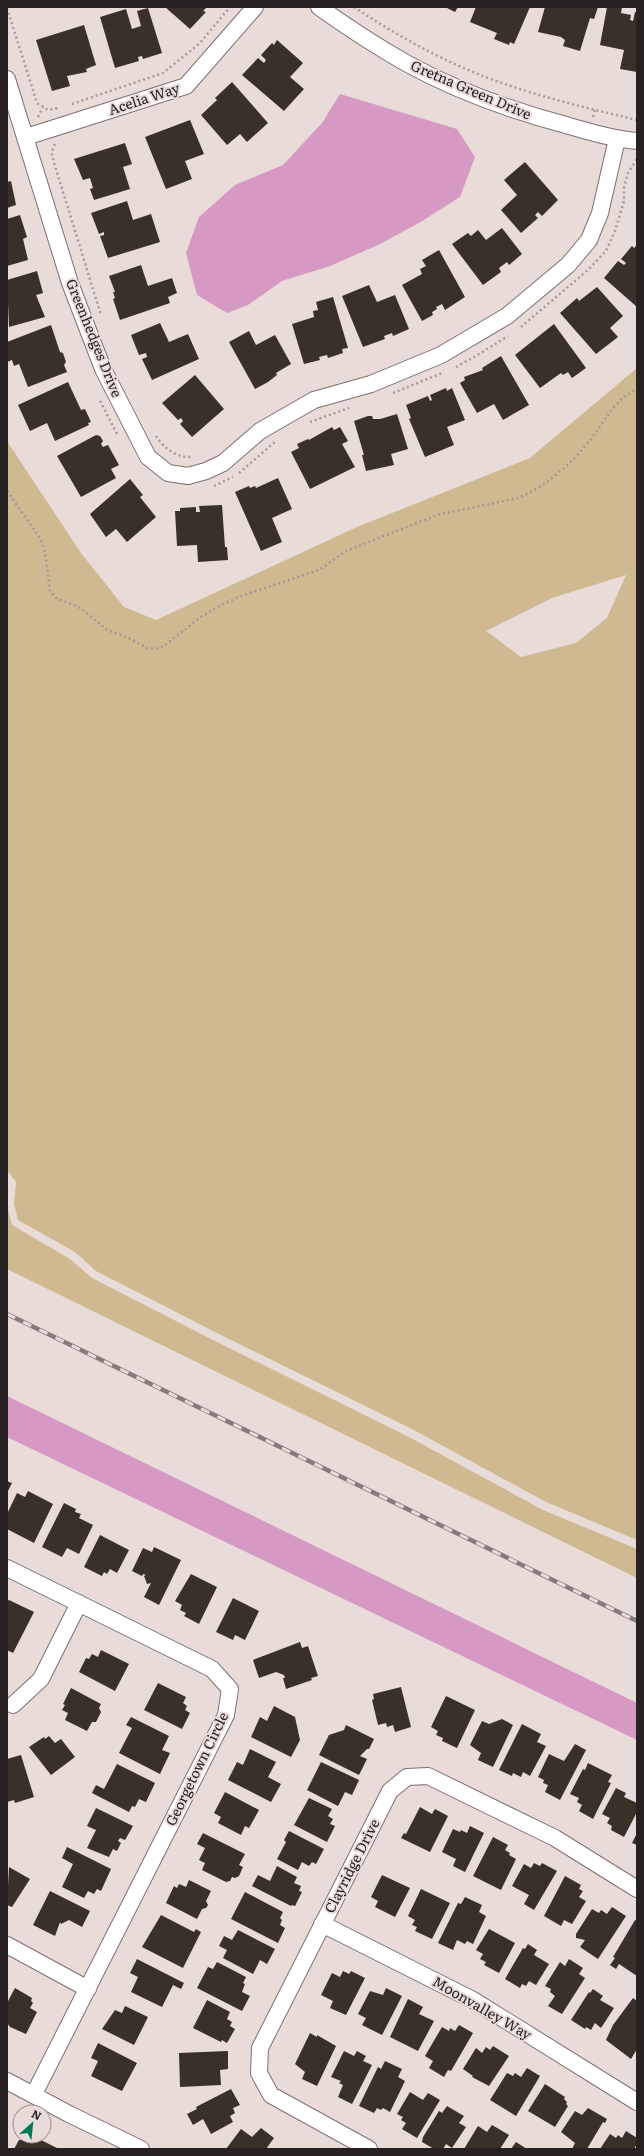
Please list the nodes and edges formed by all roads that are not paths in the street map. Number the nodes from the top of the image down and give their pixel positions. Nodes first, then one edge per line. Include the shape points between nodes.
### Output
1 (255, 7) edge
2 (319, 7) edge
3 (7, 79) edge
4 (26, 137) junction
5 (617, 139) junction
6 (637, 141) edge
7 (7, 1568) edge
8 (79, 1603) junction
9 (12, 1705) dead end
10 (637, 1889) edge
11 (322, 1924) junction
12 (7, 1945) edge
13 (88, 1989) junction
14 (7, 2081) edge
15 (34, 2094) junction
16 (637, 2102) edge
17 (141, 2149) edge
18 (369, 2149) edge

1 - 4 street, Acelia Way via 186,86
2 - 5 street, Gretna Green Drive via 407,64 447,82 523,114
3 - 4 street, Greenhedges Drive
4 - 5 street, Greenhedges Drive via 70,283 103,369 148,457 168,473 188,476 223,463 260,431 314,400 371,384 440,355 507,316 568,265 589,240 600,214
5 - 6 street, Gretna Green Drive
7 - 8 street, Georgetown Circle
8 - 9 street via 41,1679
8 - 13 street, Georgetown Circle via 212,1669 230,1688 226,1715
10 - 11 street, Clayridge Drive via 555,1838 435,1779 428,1776 407,1777 390,1791
11 - 16 street, Moonvalley Way via 473,2000
11 - 18 street, Clayridge Drive via 260,2048 259,2073 271,2095
12 - 13 street
13 - 15 street, Georgetown Circle
14 - 15 street
15 - 17 street

